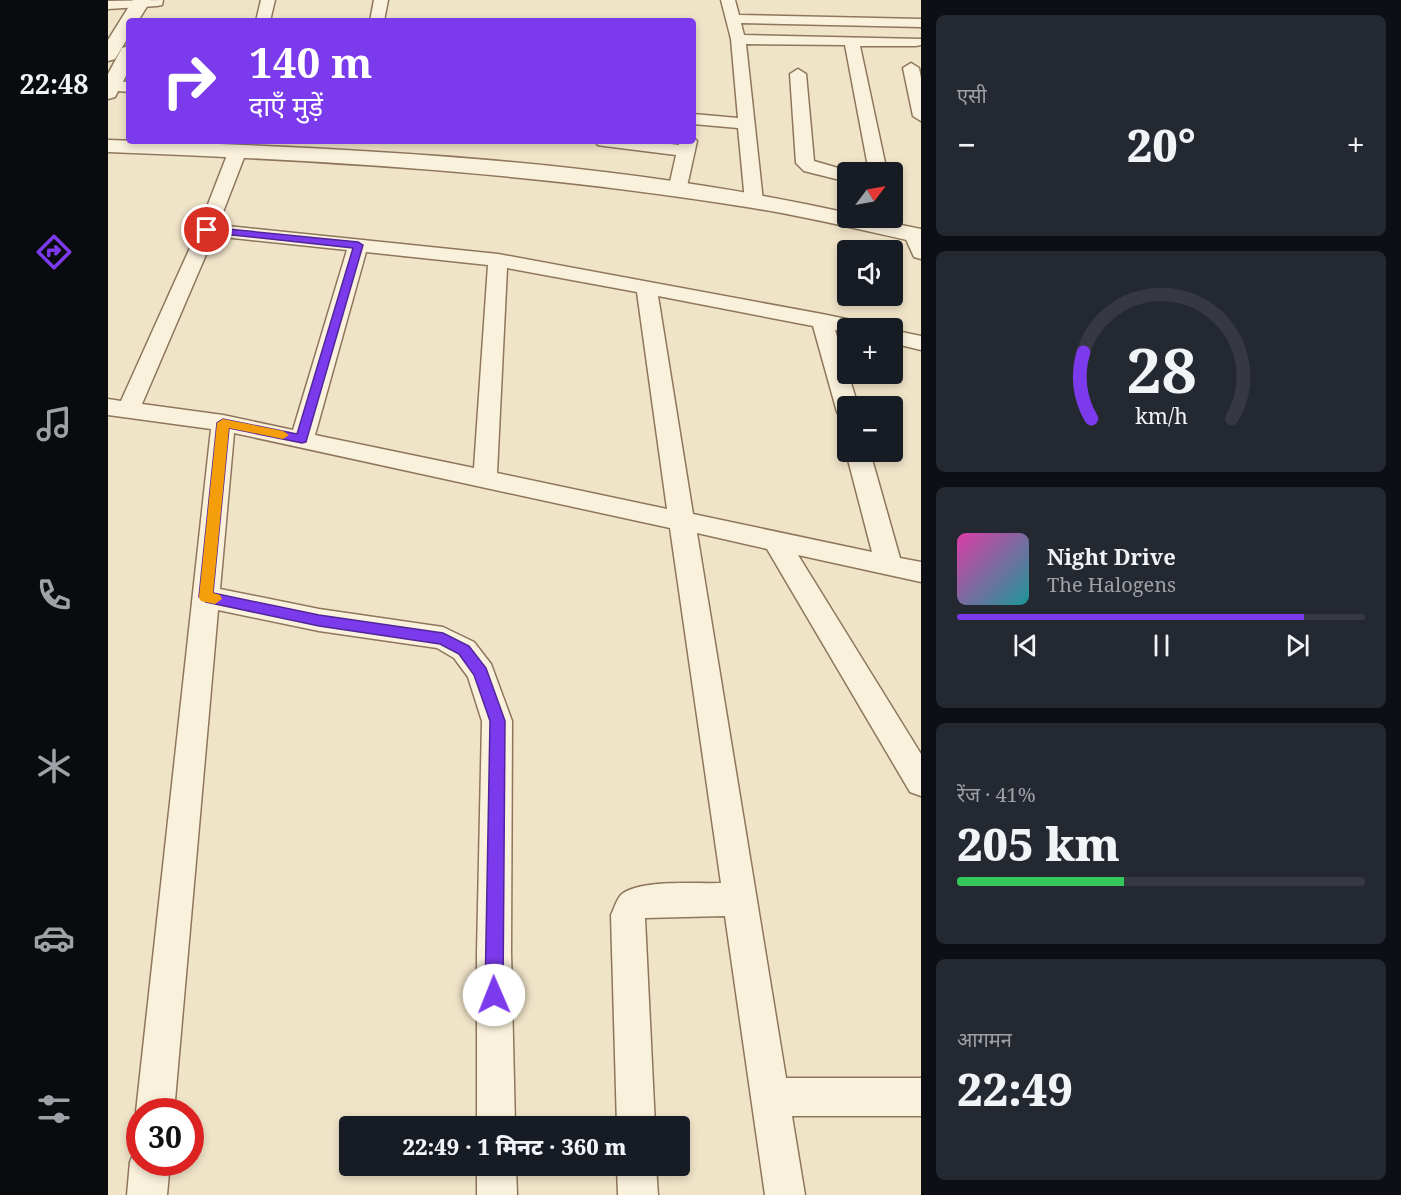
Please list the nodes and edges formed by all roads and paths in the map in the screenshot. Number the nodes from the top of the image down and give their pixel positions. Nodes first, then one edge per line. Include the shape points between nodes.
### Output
1 (268, 0) edge
2 (381, 0) edge
3 (728, 0) edge
4 (149, 1) edge
5 (108, 5) edge
6 (131, 18) edge
7 (146, 18) edge
8 (264, 18) edge
9 (378, 18) edge
10 (733, 19) junction
11 (126, 23) edge
12 (921, 23) edge
13 (115, 33) edge
14 (738, 39) junction
15 (852, 41) junction
16 (921, 42) edge
17 (108, 56) edge
18 (126, 61) edge
19 (912, 68) dead end
20 (798, 74) dead end
21 (116, 89) edge
22 (921, 116) edge
23 (696, 122) edge
24 (746, 124) junction
25 (151, 144) edge
26 (653, 144) edge
27 (108, 146) edge
28 (686, 146) edge
29 (238, 150) junction
30 (876, 162) edge
31 (837, 174) edge
32 (677, 190) junction
33 (754, 201) junction
34 (837, 215) edge
35 (896, 228) edge
36 (207, 230) junction
37 (919, 241) edge
38 (358, 245) junction
39 (498, 260) junction
40 (646, 287) junction
41 (822, 320) junction
42 (837, 323) edge
43 (903, 339) edge
44 (921, 343) edge
45 (843, 396) edge
46 (118, 409) edge
47 (223, 423) junction
48 (302, 439) junction
49 (861, 462) edge
50 (485, 478) junction
51 (681, 521) junction
52 (776, 541) junction
53 (889, 565) junction
54 (921, 572) edge
55 (206, 597) junction
56 (921, 782) edge
57 (740, 899) junction
58 (770, 1097) junction
59 (921, 1097) edge
60 (156, 1098) edge
61 (496, 1116) edge
62 (636, 1116) edge
63 (149, 1176) edge
64 (497, 1176) edge
65 (637, 1176) edge
66 (147, 1195) edge
67 (497, 1195) edge
68 (638, 1195) edge
69 (785, 1195) edge

1 - 8 street
2 - 9 street
3 - 10 street
4 - 5 street
4 - 6 street
4 - 7 street
10 - 12 street
10 - 14 street
11 - 13 street
13 - 17 street
14 - 15 street
14 - 24 street
15 - 16 street
15 - 30 street
18 - 21 street
19 - 22 street
20 - 31 street via 805,163
23 - 24 street
24 - 33 street
25 - 27 street
25 - 29 street
26 - 28 street
28 - 32 street
29 - 32 street via 536,171
29 - 36 street
32 - 33 street
33 - 34 street
35 - 37 street
36 - 38 street
36 - 46 street
38 - 39 street
38 - 48 street
39 - 40 street
39 - 50 street
40 - 41 street
40 - 51 street
41 - 42 street
41 - 45 street
43 - 44 street
46 - 47 street
47 - 48 street
47 - 55 street
48 - 50 street
49 - 53 street
50 - 51 street
51 - 52 street
51 - 57 street
52 - 53 street
52 - 56 street
53 - 54 street
55 - 60 street
55 - 61 street via 443,639 464,650 481,672 497,721
57 - 58 street
57 - 62 street via 643,902 633,906 628,915
58 - 59 street
58 - 69 street
63 - 66 street
64 - 67 street
65 - 68 street

